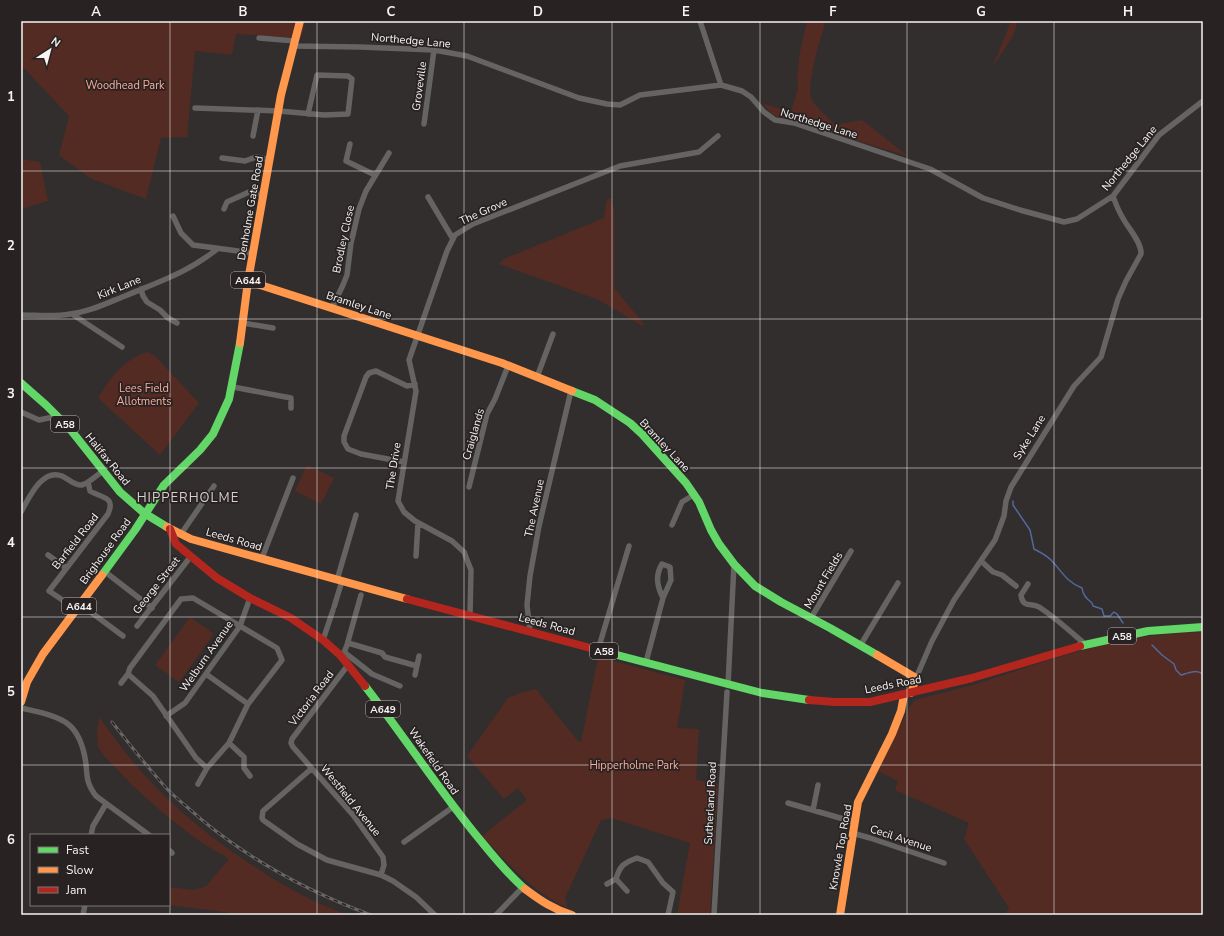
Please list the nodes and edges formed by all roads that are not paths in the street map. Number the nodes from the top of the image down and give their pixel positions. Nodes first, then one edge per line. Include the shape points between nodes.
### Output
1 (300, 21) edge
2 (700, 21) edge
3 (259, 38) dead end
4 (294, 43) junction
5 (434, 50) junction
6 (721, 86) junction
7 (1203, 101) edge
8 (195, 108) dead end
9 (258, 110) junction
10 (279, 111) junction
11 (308, 114) junction
12 (424, 124) dead end
13 (253, 136) dead end
14 (718, 136) dead end
15 (350, 144) dead end
16 (389, 153) dead end
17 (222, 158) dead end
18 (270, 160) junction
19 (375, 176) junction
20 (264, 195) junction
21 (1113, 196) junction
22 (428, 197) dead end
23 (224, 209) dead end
24 (173, 216) dead end
25 (453, 239) junction
26 (217, 249) junction
27 (253, 253) junction
28 (248, 281) junction
29 (141, 289) junction
30 (332, 308) junction
31 (72, 314) junction
32 (21, 315) edge
33 (177, 323) dead end
34 (243, 323) junction
35 (273, 328) dead end
36 (553, 334) dead end
37 (418, 336) junction
38 (122, 347) dead end
39 (508, 366) junction
40 (537, 377) junction
41 (21, 383) edge
42 (415, 384) junction
43 (232, 387) junction
44 (571, 390) junction
45 (290, 408) dead end
46 (21, 412) edge
47 (58, 416) junction
48 (404, 462) junction
49 (103, 471) junction
50 (293, 478) dead end
51 (88, 482) junction
52 (214, 486) dead end
53 (469, 487) dead end
54 (695, 494) junction
55 (21, 512) edge
56 (145, 514) junction
57 (356, 515) dead end
58 (418, 523) junction
59 (672, 525) dead end
60 (170, 529) junction
61 (181, 534) junction
62 (629, 546) dead end
63 (851, 551) dead end
64 (48, 555) dead end
65 (191, 556) junction
66 (416, 556) dead end
67 (262, 558) junction
68 (981, 561) junction
69 (734, 564) junction
70 (66, 568) junction
71 (104, 571) junction
72 (339, 581) junction
73 (898, 583) dead end
74 (1028, 584) dead end
75 (1016, 586) dead end
76 (360, 595) dead end
77 (250, 598) junction
78 (664, 598) junction
79 (78, 607) junction
80 (152, 608) junction
81 (470, 615) junction
82 (811, 618) junction
83 (137, 626) dead end
84 (240, 626) junction
85 (1203, 627) edge
86 (530, 631) junction
87 (123, 636) dead end
88 (323, 640) junction
89 (348, 643) junction
90 (1086, 645) junction
91 (860, 646) junction
92 (598, 650) junction
93 (343, 655) junction
94 (419, 656) dead end
95 (646, 662) junction
96 (348, 665) junction
97 (417, 666) junction
98 (128, 674) junction
99 (206, 674) junction
100 (415, 675) dead end
101 (916, 678) junction
102 (24, 680) edge
103 (121, 683) dead end
104 (400, 686) dead end
105 (728, 689) junction
106 (908, 694) junction
107 (21, 702) edge
108 (248, 704) junction
109 (21, 708) edge
110 (166, 716) junction
111 (229, 743) junction
112 (291, 743) joint
113 (207, 768) junction
114 (311, 769) junction
115 (250, 776) dead end
116 (198, 784) dead end
117 (818, 785) dead end
118 (788, 803) dead end
119 (106, 804) junction
120 (453, 807) junction
121 (813, 810) junction
122 (854, 822) junction
123 (852, 833) junction
124 (91, 834) edge
125 (148, 834) edge
126 (404, 842) dead end
127 (944, 862) dead end
128 (381, 875) junction
129 (616, 879) junction
130 (607, 884) dead end
131 (523, 887) junction
132 (627, 891) dead end
133 (435, 915) edge
134 (496, 915) edge
135 (572, 915) edge
136 (668, 915) edge
137 (714, 915) edge
138 (840, 915) edge

1 - 4 main road, Denholme Gate Road / A644
2 - 6 street
3 - 4 street, Northedge Lane
4 - 5 street, Northedge Lane
4 - 10 main road, Denholme Gate Road / A644
5 - 6 street, Northedge Lane via 467,56 580,98 607,104 620,105 640,95
5 - 12 street, Groveville
6 - 21 street, Northedge Lane via 742,91 775,120 794,123 930,169 983,198 1020,210 1064,222 1077,219
7 - 21 street, Northedge Lane via 1159,135
8 - 9 street
9 - 10 street
9 - 13 street
10 - 11 street
10 - 18 main road, Denholme Gate Road / A644
11 - 11 street via 317,75 348,76 352,79 348,114
14 - 25 street, The Grove via 700,152 620,166 473,224
15 - 19 street via 346,161
16 - 19 street, Brodley Close
17 - 18 street via 246,161 256,156
18 - 20 main road, Denholme Gate Road / A644
19 - 30 street, Brodley Close via 359,209 347,275
20 - 23 street via 249,192 227,202
20 - 27 main road, Denholme Gate Road / A644
21 - 68 street, Syke Lane via 1123,219 1139,243 1142,254 1118,299 1101,357 1074,386 1011,487 995,540
22 - 25 street
24 - 26 street via 181,233 193,246
25 - 37 street, The Grove
26 - 27 street
26 - 29 street, Kirk Lane via 202,262 183,272
27 - 28 main road, Denholme Gate Road / A644
28 - 30 main road, Bramley Lane
28 - 34 main road, Denholme Gate Road / A644
29 - 31 street, Kirk Lane via 100,306
29 - 33 street via 147,302
30 - 37 main road, Bramley Lane
31 - 32 street, Kirk Lane
31 - 38 street
34 - 35 street
34 - 43 main road, Denholme Gate Road / A644
36 - 40 street
37 - 39 main road, Bramley Lane
37 - 42 street, The Drive via 409,360
39 - 40 main road, Bramley Lane
39 - 53 street, Craiglands via 488,414
40 - 44 main road, Bramley Lane
41 - 47 main road, Halifax Road / A58
42 - 48 street, The Drive
42 - 48 street via 407,386 376,371 369,373 344,436 348,450
43 - 45 street via 291,398
43 - 56 main road, Denholme Gate Road / A644 via 213,434 164,485
44 - 54 main road, Bramley Lane via 595,400 630,423
44 - 86 street, The Avenue via 530,576 527,605
46 - 47 street via 39,420
47 - 49 main road, Halifax Road / A58
48 - 58 street, The Drive via 398,501 404,512
49 - 51 street
49 - 56 main road, Halifax Road / A58 via 120,493
50 - 67 street
51 - 55 street via 78,485 62,476 48,476 31,495
51 - 70 street, Barfield Road via 90,491 104,496 111,508
52 - 61 street
54 - 59 street via 682,502
54 - 69 main road, Bramley Lane via 711,530
56 - 60 main road, Leeds Road / A58
56 - 71 main road, Brighouse Road / A644
57 - 72 street
58 - 66 street
58 - 81 street, The Drive via 452,541 464,552 471,570
60 - 61 main road, Leeds Road / A58
60 - 65 main road, Wakefield Road / A649 via 176,544
61 - 67 main road, Leeds Road / A58
62 - 92 street
63 - 82 street, Mount Fields
64 - 70 street
65 - 77 main road, Wakefield Road / A649 via 217,578
65 - 80 street, George Street
67 - 72 main road, Leeds Road / A58
68 - 75 street
68 - 101 street, Syke Lane via 952,604
69 - 82 main road, Bramley Lane via 761,590
69 - 105 street, Sutherland Road
70 - 79 street, Barfield Road via 49,591
71 - 79 main road, Brighouse Road / A644
71 - 80 street
72 - 81 main road, Leeds Road / A58
72 - 88 street via 334,609
73 - 91 street
74 - 90 street via 1020,595 1024,603 1039,606
76 - 89 street
77 - 84 street, Welburn Avenue
77 - 88 main road, Wakefield Road / A649 via 291,618
78 - 78 street via 657,582 662,564 670,567 671,580
78 - 95 street
79 - 87 street
79 - 102 main road, Brighouse Road / A644
80 - 83 street, George Street
81 - 86 main road, Leeds Road / A58
82 - 91 main road, Bramley Lane
84 - 98 street via 193,598 182,599
84 - 99 street, Welburn Avenue
84 - 108 street via 277,648 282,660
85 - 90 main road, A58 via 1148,631
86 - 92 main road, Leeds Road / A58
88 - 93 main road, Wakefield Road / A649
89 - 93 street
89 - 97 street
90 - 106 main road, Leeds Road / A58
91 - 101 main road, Bramley Lane
92 - 95 main road, Leeds Road / A58
93 - 96 main road, Wakefield Road / A649
93 - 104 street via 372,674
94 - 97 street
95 - 105 main road, Leeds Road / A58
96 - 112 street, Victoria Road
96 - 120 main road, Wakefield Road / A649
97 - 100 street
98 - 103 street
98 - 110 street via 153,696
99 - 108 street
99 - 110 street, Welburn Avenue via 185,703
101 - 106 main road, Syke Lane
102 - 107 main road, Brighouse Road / A644
105 - 106 main road, Leeds Road / A58 via 835,702 870,702
105 - 137 street, Sutherland Road
106 - 122 main road, Knowle Top Road via 892,734 858,802
108 - 111 street
109 - 119 street via 56,717 75,731 82,745 89,787
110 - 113 street via 196,758
111 - 113 street
111 - 115 street via 244,757 244,768
112 - 114 street, Westfield Avenue
113 - 116 street
114 - 128 street, Westfield Avenue via 353,815 383,857
114 - 128 street via 268,806 263,811 262,818 297,844 327,860
117 - 121 street
118 - 121 street
119 - 124 street
119 - 125 street
120 - 126 street
120 - 131 main road, Wakefield Road / A649 via 482,844
121 - 122 street
122 - 123 main road, Knowle Top Road
123 - 127 street, Cecil Avenue
123 - 138 main road, Knowle Top Road
128 - 133 street via 393,880 416,897
129 - 130 street
129 - 132 street
129 - 136 street via 619,868 628,861 638,858 648,862 673,892
131 - 134 street
131 - 135 main road, Wakefield Road / A649 via 556,910

